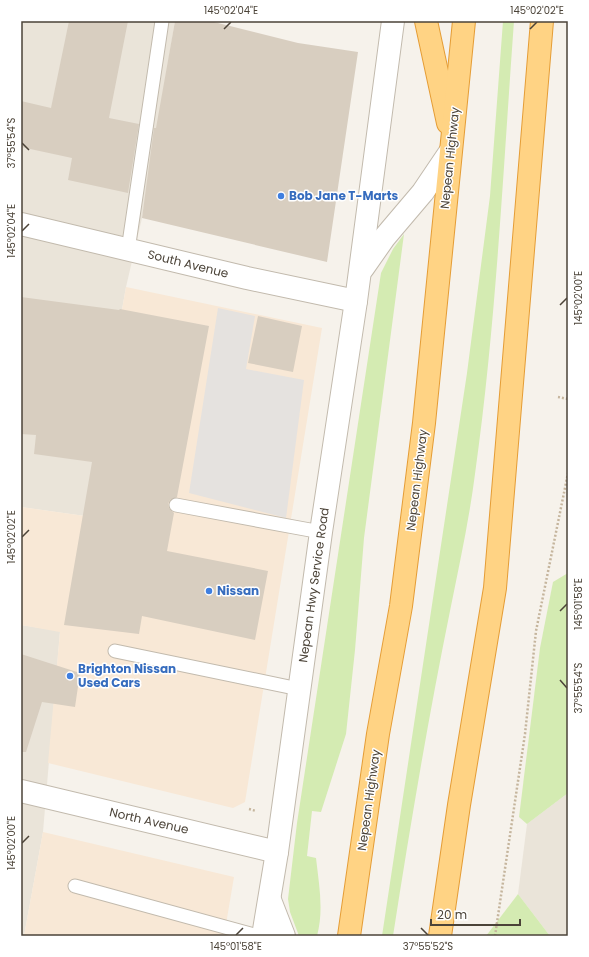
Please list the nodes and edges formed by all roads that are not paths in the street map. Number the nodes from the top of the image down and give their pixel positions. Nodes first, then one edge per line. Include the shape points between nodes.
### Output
1 (162, 21) edge
2 (393, 21) edge
3 (426, 21) edge
4 (464, 21) edge
5 (542, 21) edge
6 (451, 145) junction
7 (21, 224) edge
8 (128, 250) junction
9 (360, 272) junction
10 (356, 300) junction
11 (176, 505) dead end
12 (321, 532) junction
13 (114, 651) dead end
14 (299, 689) junction
15 (21, 791) edge
16 (277, 852) junction
17 (76, 886) dead end
18 (268, 897) junction
19 (258, 936) edge
20 (263, 936) edge
21 (284, 936) edge
22 (349, 936) edge
23 (440, 936) edge

1 - 8 lane
2 - 9 street, Nepean Hwy Service Road
3 - 6 highway
4 - 6 highway, Nepean Highway
5 - 23 highway via 495,588
6 - 9 street, Nepean Hwy Service Road via 423,192 384,238
6 - 22 highway, Nepean Highway via 424,423 401,606 378,734
7 - 8 street, South Avenue
8 - 10 street, South Avenue
9 - 10 street, Nepean Hwy Service Road
10 - 12 street, Nepean Hwy Service Road
11 - 12 lane
12 - 14 street, Nepean Hwy Service Road
13 - 14 lane
14 - 16 street, Nepean Hwy Service Road
15 - 16 street, North Avenue
16 - 18 street, Nepean Hwy Service Road
17 - 19 lane
18 - 20 street, Nepean Hwy Service Road
18 - 21 street

